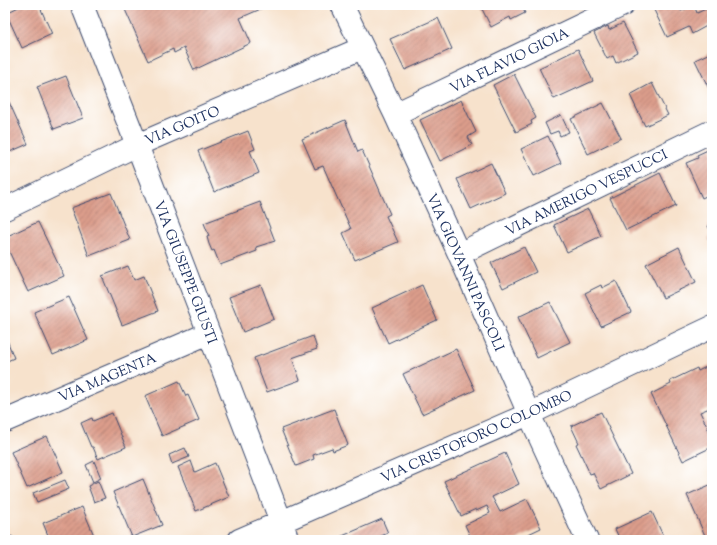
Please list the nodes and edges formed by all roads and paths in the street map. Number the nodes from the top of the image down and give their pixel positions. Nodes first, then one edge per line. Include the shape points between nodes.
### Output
1 (82, 5) edge
2 (342, 5) edge
3 (623, 5) edge
4 (362, 48) junction
5 (395, 114) junction
6 (712, 131) edge
7 (137, 145) junction
8 (5, 209) edge
9 (459, 254) junction
10 (712, 327) edge
11 (209, 333) junction
12 (529, 414) junction
13 (5, 421) edge
14 (285, 531) edge
15 (239, 540) edge
16 (587, 540) edge

1 - 7 street, VIA GIUSEPPE GIUSTI
2 - 4 street, VIA GIOVANNI PASCOLI
3 - 5 street, VIA FLAVIO GIOIA
4 - 5 street, VIA GIOVANNI PASCOLI
4 - 7 street, VIA GOITO
5 - 9 street, VIA GIOVANNI PASCOLI
6 - 9 street, VIA AMERIGO VESPUCCI
7 - 8 street, VIA GOITO
7 - 11 street, VIA GIUSEPPE GIUSTI
9 - 12 street, VIA GIOVANNI PASCOLI
10 - 12 street, VIA CRISTOFORO COLOMBO
11 - 13 street, VIA MAGENTA
11 - 14 street, VIA GIUSEPPE GIUSTI
12 - 14 street, VIA CRISTOFORO COLOMBO
12 - 16 street, VIA GIOVANNI PASCOLI
14 - 15 street, VIA CRISTOFORO COLOMBO

